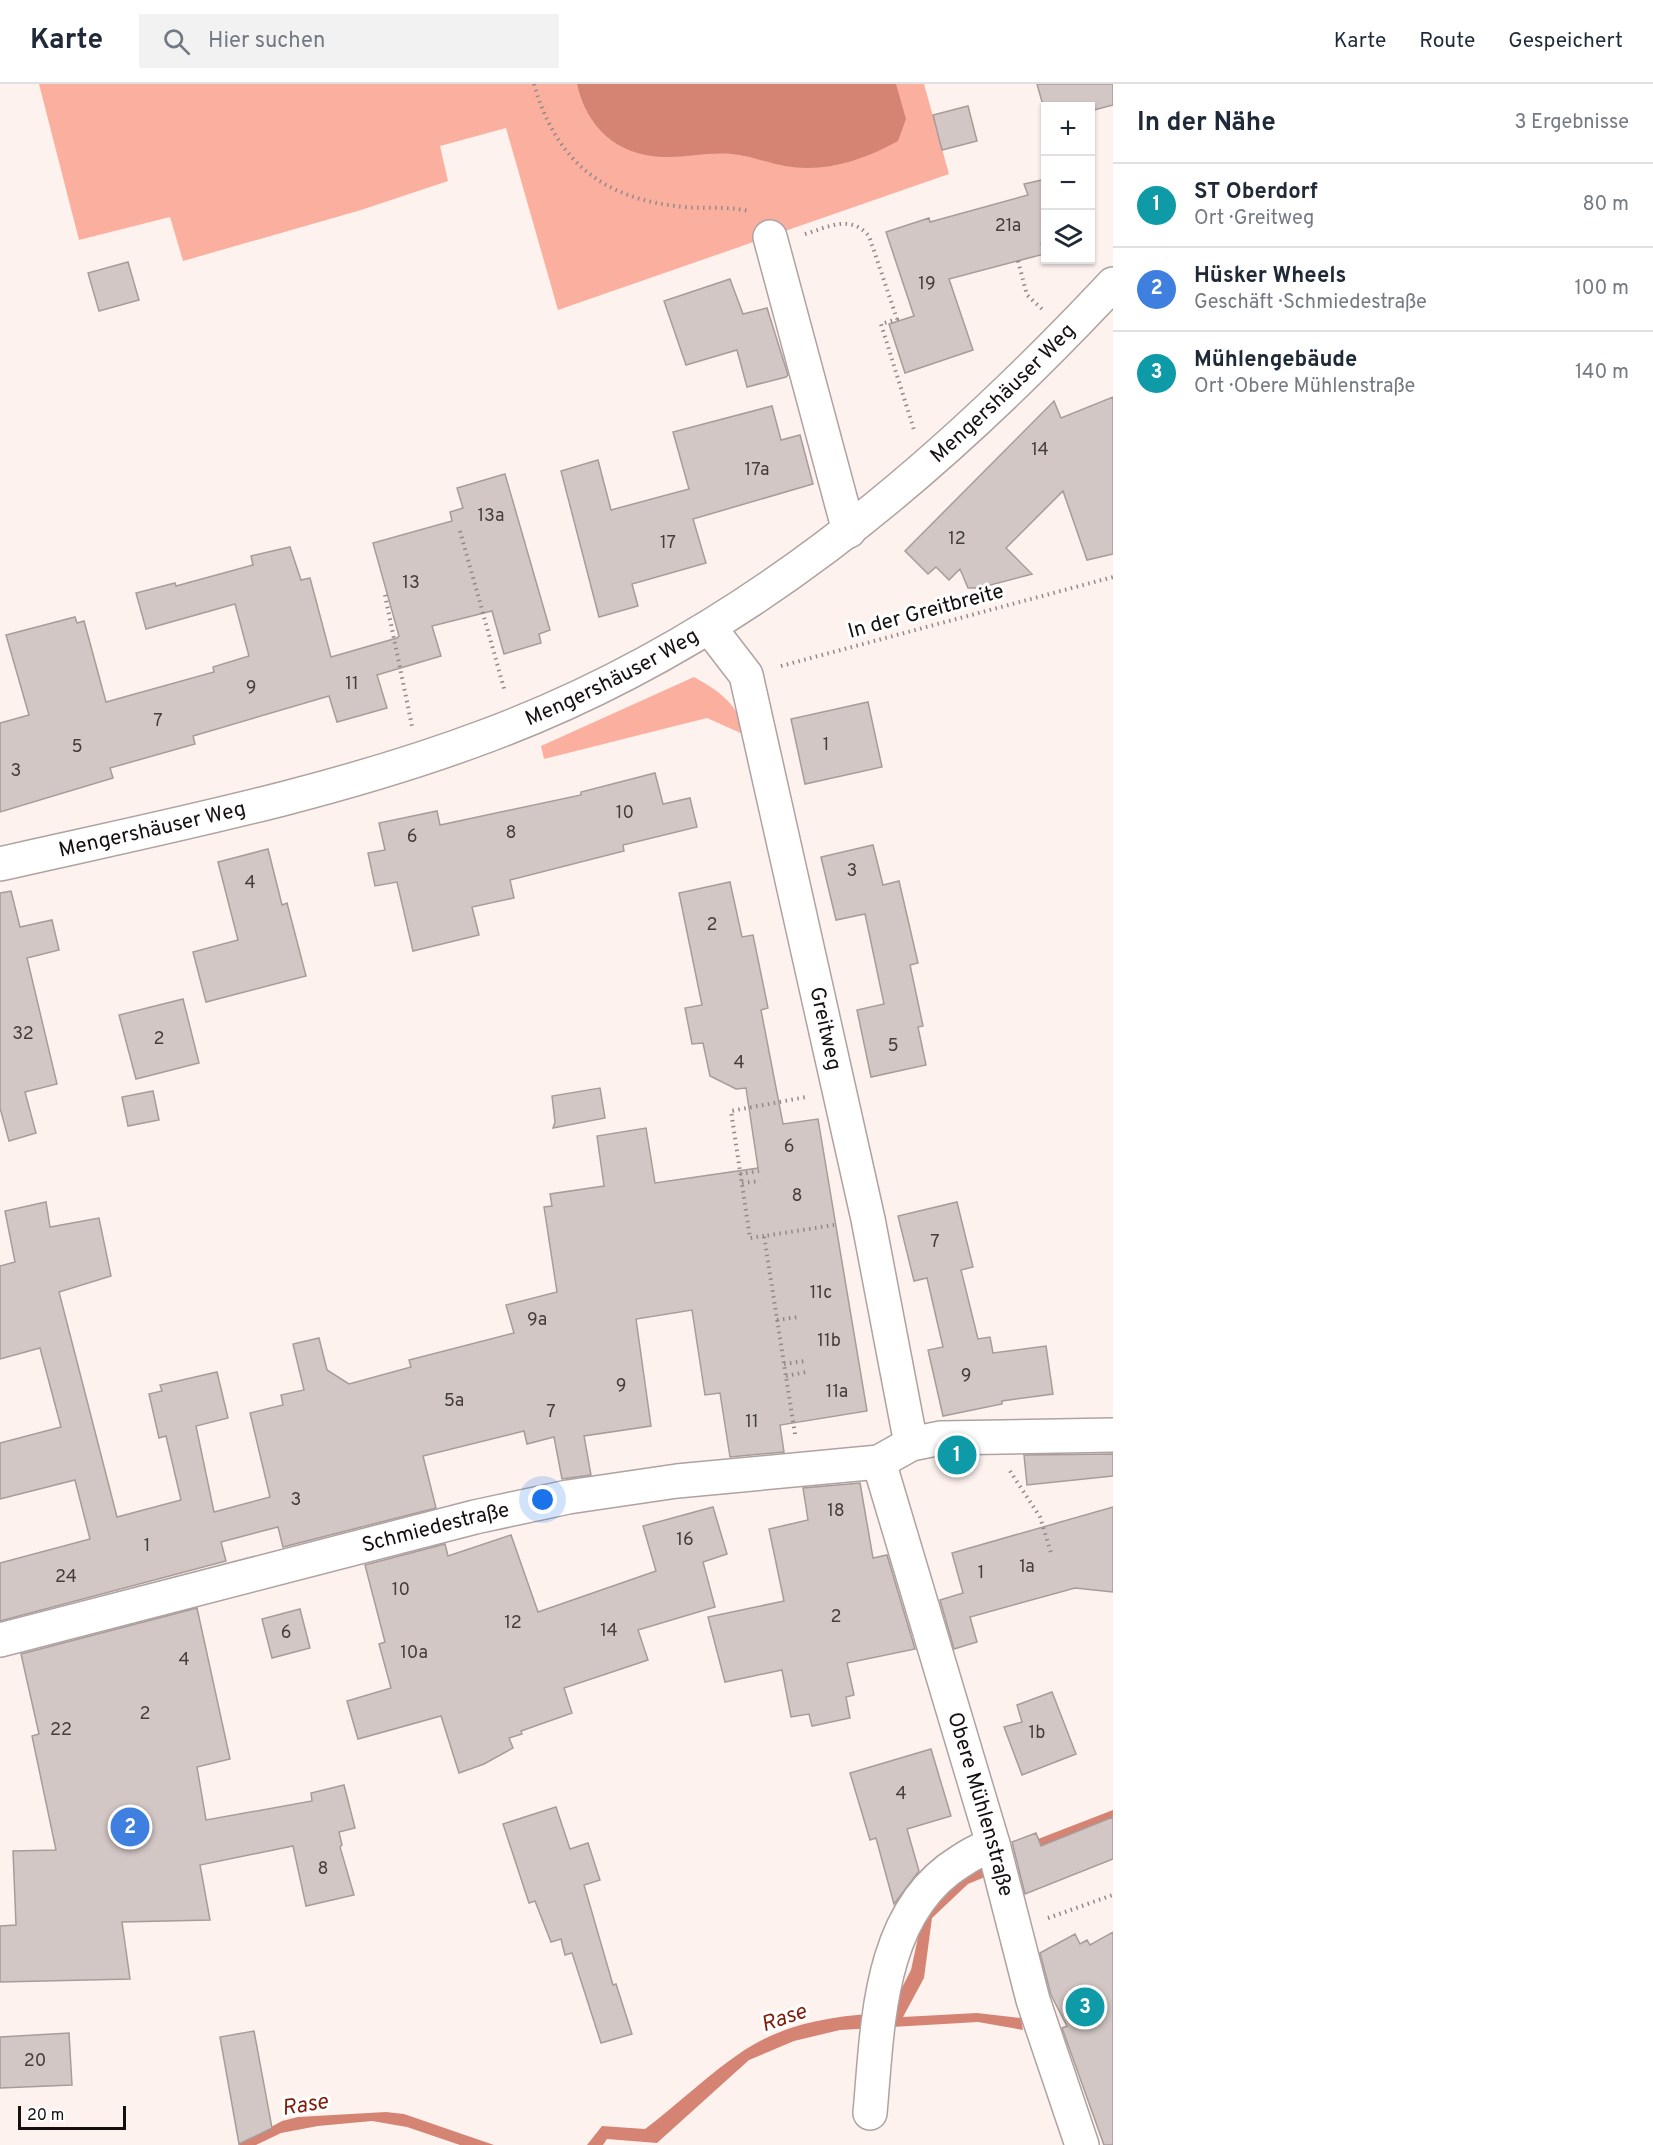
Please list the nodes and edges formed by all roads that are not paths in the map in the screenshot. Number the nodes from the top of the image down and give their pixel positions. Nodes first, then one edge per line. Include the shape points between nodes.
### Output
1 (786, 239) road end
2 (1113, 284) edge
3 (849, 531) junction
4 (709, 627) junction
5 (0, 864) edge
6 (1113, 1435) edge
7 (911, 1444) junction
8 (879, 1462) junction
9 (0, 1640) edge
10 (997, 1857) junction
11 (870, 2113) dead end
12 (1082, 2145) edge

1 - 3 street
2 - 3 street, Mengershäuser Weg via 930,463
3 - 4 street, Mengershäuser Weg
4 - 5 street, Mengershäuser Weg via 627,674 514,724 419,759 321,789
4 - 7 street, Greitweg via 746,675 868,1219
6 - 7 street, Schmiedestraße via 941,1438
7 - 8 street, Schmiedestraße
8 - 9 street, Schmiedestraße via 677,1481 568,1497 475,1517
8 - 10 street, Obere Mühlenstraße
10 - 11 street via 959,1862 927,1890 907,1917 885,1980
10 - 12 street, Obere Mühlenstraße via 1033,2000

